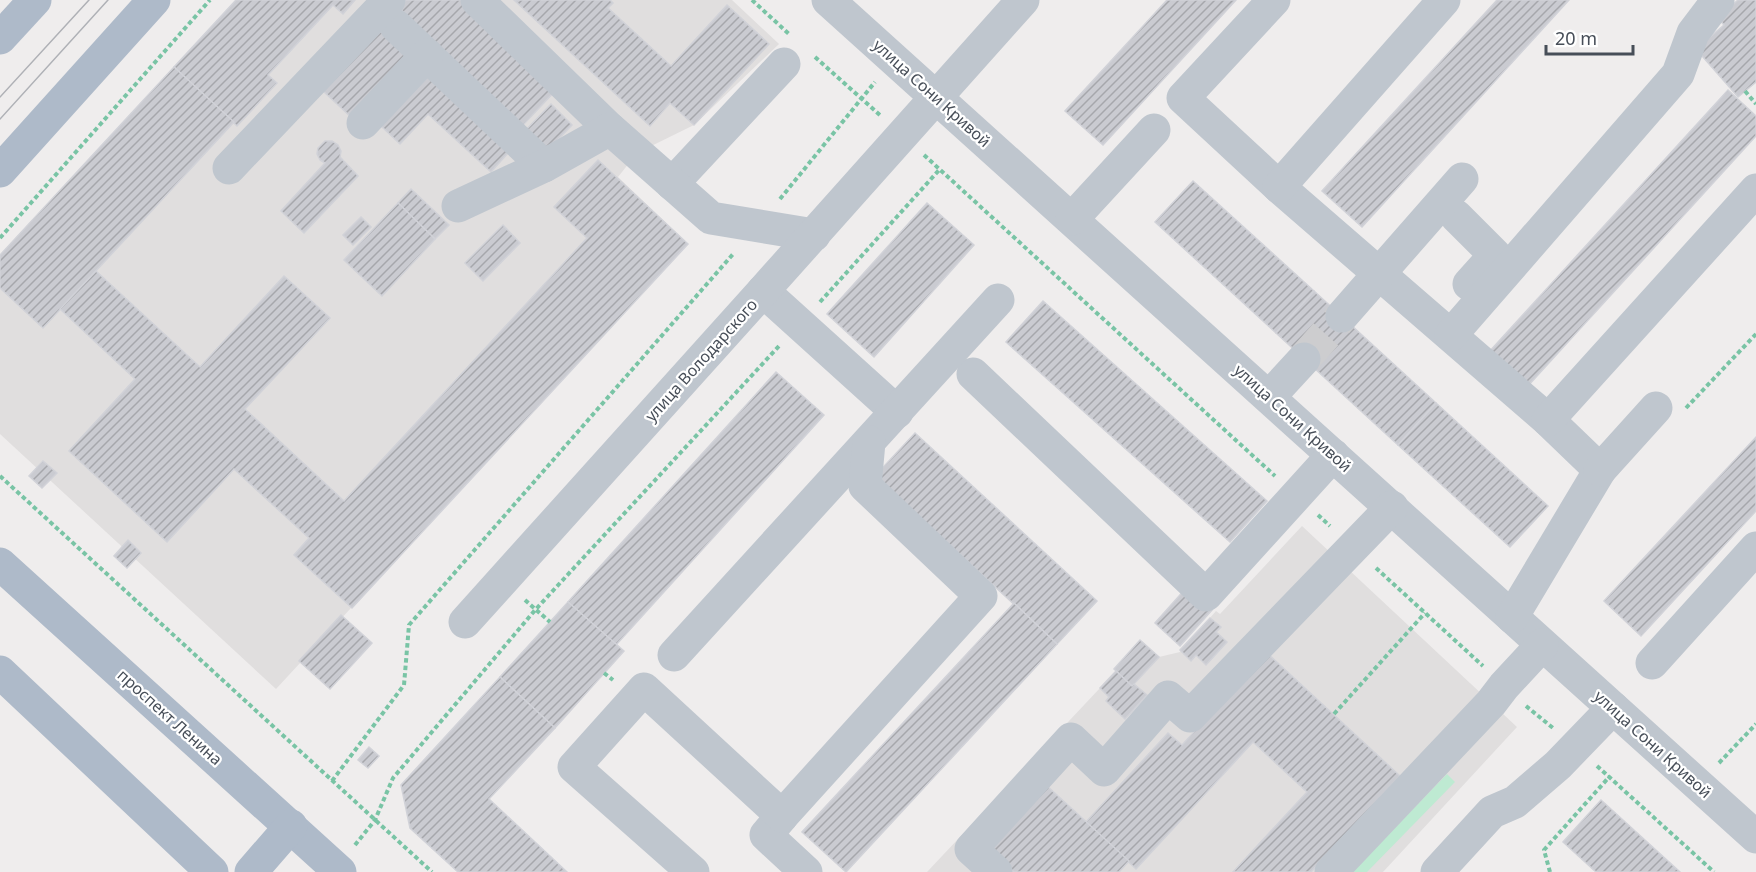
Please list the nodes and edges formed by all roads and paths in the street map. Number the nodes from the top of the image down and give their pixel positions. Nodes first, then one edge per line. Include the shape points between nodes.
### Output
1 (35, 0) edge
2 (154, 0) edge
3 (210, 0) edge
4 (477, 0) edge
5 (752, 0) edge
6 (828, 0) edge
7 (1023, 0) edge
8 (1274, 0) edge
9 (1443, 0) edge
10 (1718, 0) edge
11 (393, 13) edge
12 (0, 38) edge
13 (796, 52) junction
14 (427, 55) junction
15 (894, 58) junction
16 (1745, 91) dead end
17 (937, 98) junction
18 (861, 99) junction
19 (1756, 104) edge
20 (363, 123) dead end
21 (610, 129) junction
22 (1154, 130) dead end
23 (903, 136) junction
24 (544, 166) junction
25 (229, 168) dead end
26 (940, 169) junction
27 (0, 171) edge
28 (1462, 179) dead end
29 (672, 184) junction
30 (1279, 187) junction
31 (1756, 190) edge
32 (458, 206) dead end
33 (1456, 216) dead end
34 (1072, 219) junction
35 (758, 226) junction
36 (814, 235) junction
37 (0, 237) edge
38 (1380, 273) junction
39 (763, 291) junction
40 (998, 300) dead end
41 (1342, 316) tunnel mouth
42 (800, 324) junction
43 (1444, 329) junction
44 (1304, 359) tunnel mouth
45 (973, 374) dead end
46 (1269, 397) junction
47 (1656, 408) dead end
48 (897, 412) junction
49 (1548, 420) junction
50 (869, 442) junction
51 (1333, 455) junction
52 (1600, 470) junction
53 (0, 476) edge
54 (1297, 496) junction
55 (1392, 507) junction
56 (1353, 547) junction
57 (1756, 548) edge
58 (0, 564) edge
59 (1425, 613) junction
60 (1512, 617) junction
61 (465, 622) dead end
62 (1542, 645) junction
63 (674, 654) dead end
64 (1652, 663) dead end
65 (0, 672) edge
66 (1504, 686) junction
67 (1613, 708) junction
68 (1334, 714) dead end
69 (1756, 724) edge
70 (1576, 747) junction
71 (1718, 764) dead end
72 (1610, 776) junction
73 (332, 781) junction
74 (782, 816) junction
75 (375, 820) junction
76 (291, 826) junction
77 (1756, 837) edge
78 (212, 872) edge
79 (251, 872) edge
80 (340, 872) edge
81 (432, 872) edge
82 (693, 872) edge
83 (806, 872) edge
84 (996, 872) edge
85 (1330, 872) edge
86 (1437, 872) edge
87 (1550, 872) edge
88 (1714, 872) edge

1 - 12 main road
2 - 27 main road
3 - 37 path
4 - 21 street
5 - 13 path
6 - 15 street, улица Сони Кривой
7 - 17 street, улица Володарского
8 - 30 street via 1184,98
9 - 30 street
10 - 43 street via 1693,33 1678,74
11 - 14 street
11 - 25 street
13 - 18 path
13 - 29 street
14 - 20 street
14 - 24 street
15 - 17 street, улица Сони Кривой
15 - 18 path
16 - 19 path
17 - 23 street, улица Володарского
17 - 34 street, улица Сони Кривой
18 - 23 path
18 - 35 path
21 - 24 street
21 - 29 street
22 - 34 street
23 - 26 path
23 - 36 street, улица Володарского
24 - 32 street
26 - 42 path
26 - 54 path
28 - 38 street
29 - 35 street via 711,218
30 - 38 street
31 - 49 street
33 - 43 street via 1495,255
34 - 46 street, улица Сони Кривой
35 - 36 street
35 - 73 path via 409,625 404,685
36 - 39 street, улица Володарского
38 - 41 street
38 - 43 street
39 - 42 street
39 - 61 street, улица Володарского
40 - 48 street
42 - 48 street
42 - 75 path via 536,609 393,778
43 - 49 street
44 - 46 street
45 - 54 street via 1206,595
46 - 51 street, улица Сони Кривой
47 - 52 street
48 - 50 street
49 - 52 street
50 - 63 street
50 - 74 street via 865,486 981,596
51 - 54 street
51 - 55 street, улица Сони Кривой
52 - 60 street
53 - 73 path
54 - 56 path
55 - 56 street
55 - 60 street, улица Сони Кривой
56 - 59 path
56 - 84 street via 1190,716 1168,697 1104,770 1071,739 971,849
57 - 64 street
58 - 76 main road, проспект Ленина
59 - 66 path
59 - 68 path
60 - 62 street, улица Сони Кривой
62 - 66 street
62 - 67 street, улица Сони Кривой
65 - 78 main road
66 - 70 path
66 - 85 street
67 - 70 street
67 - 77 street, улица Сони Кривой
69 - 71 path
70 - 72 path
70 - 86 street via 1515,802 1491,812
72 - 87 path via 1544,850
72 - 88 path
73 - 75 path
74 - 82 street via 644,689 574,767
74 - 83 street via 766,835
75 - 81 path
76 - 79 main road
76 - 80 main road, проспект Ленина

